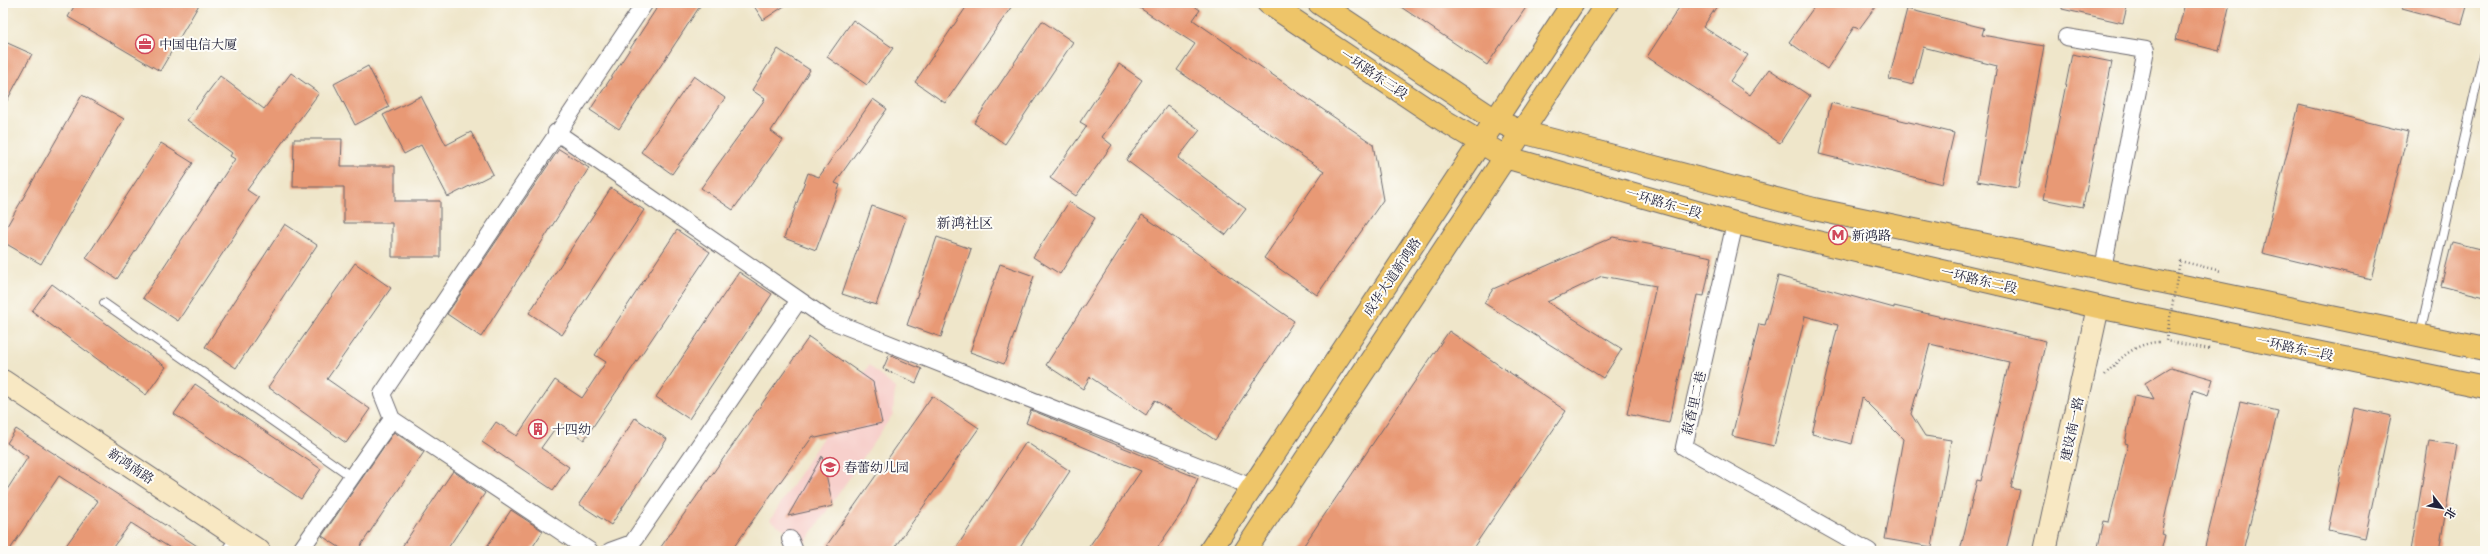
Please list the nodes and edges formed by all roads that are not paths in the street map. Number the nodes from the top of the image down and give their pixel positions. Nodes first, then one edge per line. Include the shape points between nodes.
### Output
1 (645, 3) edge
2 (1268, 3) edge
3 (1319, 3) edge
4 (1573, 3) edge
5 (1607, 3) edge
6 (2066, 37) dead end
7 (2485, 48) edge
8 (1495, 120) junction
9 (556, 132) junction
10 (1522, 132) junction
11 (1480, 144) junction
12 (1505, 157) junction
13 (1735, 223) junction
14 (2103, 268) junction
15 (799, 300) junction
16 (104, 303) dead end
17 (2098, 308) junction
18 (2420, 335) junction
19 (2485, 349) edge
20 (3, 381) edge
21 (2485, 387) edge
22 (392, 419) junction
23 (352, 477) junction
24 (1252, 487) junction
25 (235, 545) edge
26 (259, 551) edge
27 (300, 551) edge
28 (590, 551) edge
29 (610, 551) edge
30 (1210, 551) edge
31 (1245, 551) edge
32 (1869, 551) edge
33 (2045, 551) edge

1 - 9 street
2 - 11 main road, 一环路东三段
3 - 8 main road
4 - 8 main road, 成华大道新鸿路
5 - 10 main road
6 - 14 street via 2146,50
7 - 18 lane
8 - 10 main road
8 - 11 main road, 成华大道新鸿路
9 - 15 street
9 - 22 street via 382,394
10 - 12 main road
10 - 14 main road via 1814,209
11 - 12 main road, 一环路东二段
11 - 24 main road, 成华大道新鸿路
12 - 13 main road, 一环路东二段
12 - 31 main road
13 - 17 main road, 一环路东二段
13 - 32 street, 菽香里二巷 via 1684,447
14 - 18 main road
15 - 24 street via 827,319
15 - 29 street via 632,543
16 - 23 lane
17 - 21 main road, 一环路东二段
17 - 33 street, 建设南一路
18 - 19 main road
20 - 25 street, 新鸿南路
22 - 23 street
22 - 28 street
23 - 27 street
24 - 30 main road, 成华大道新鸿路
25 - 26 street, 新鸿南路

